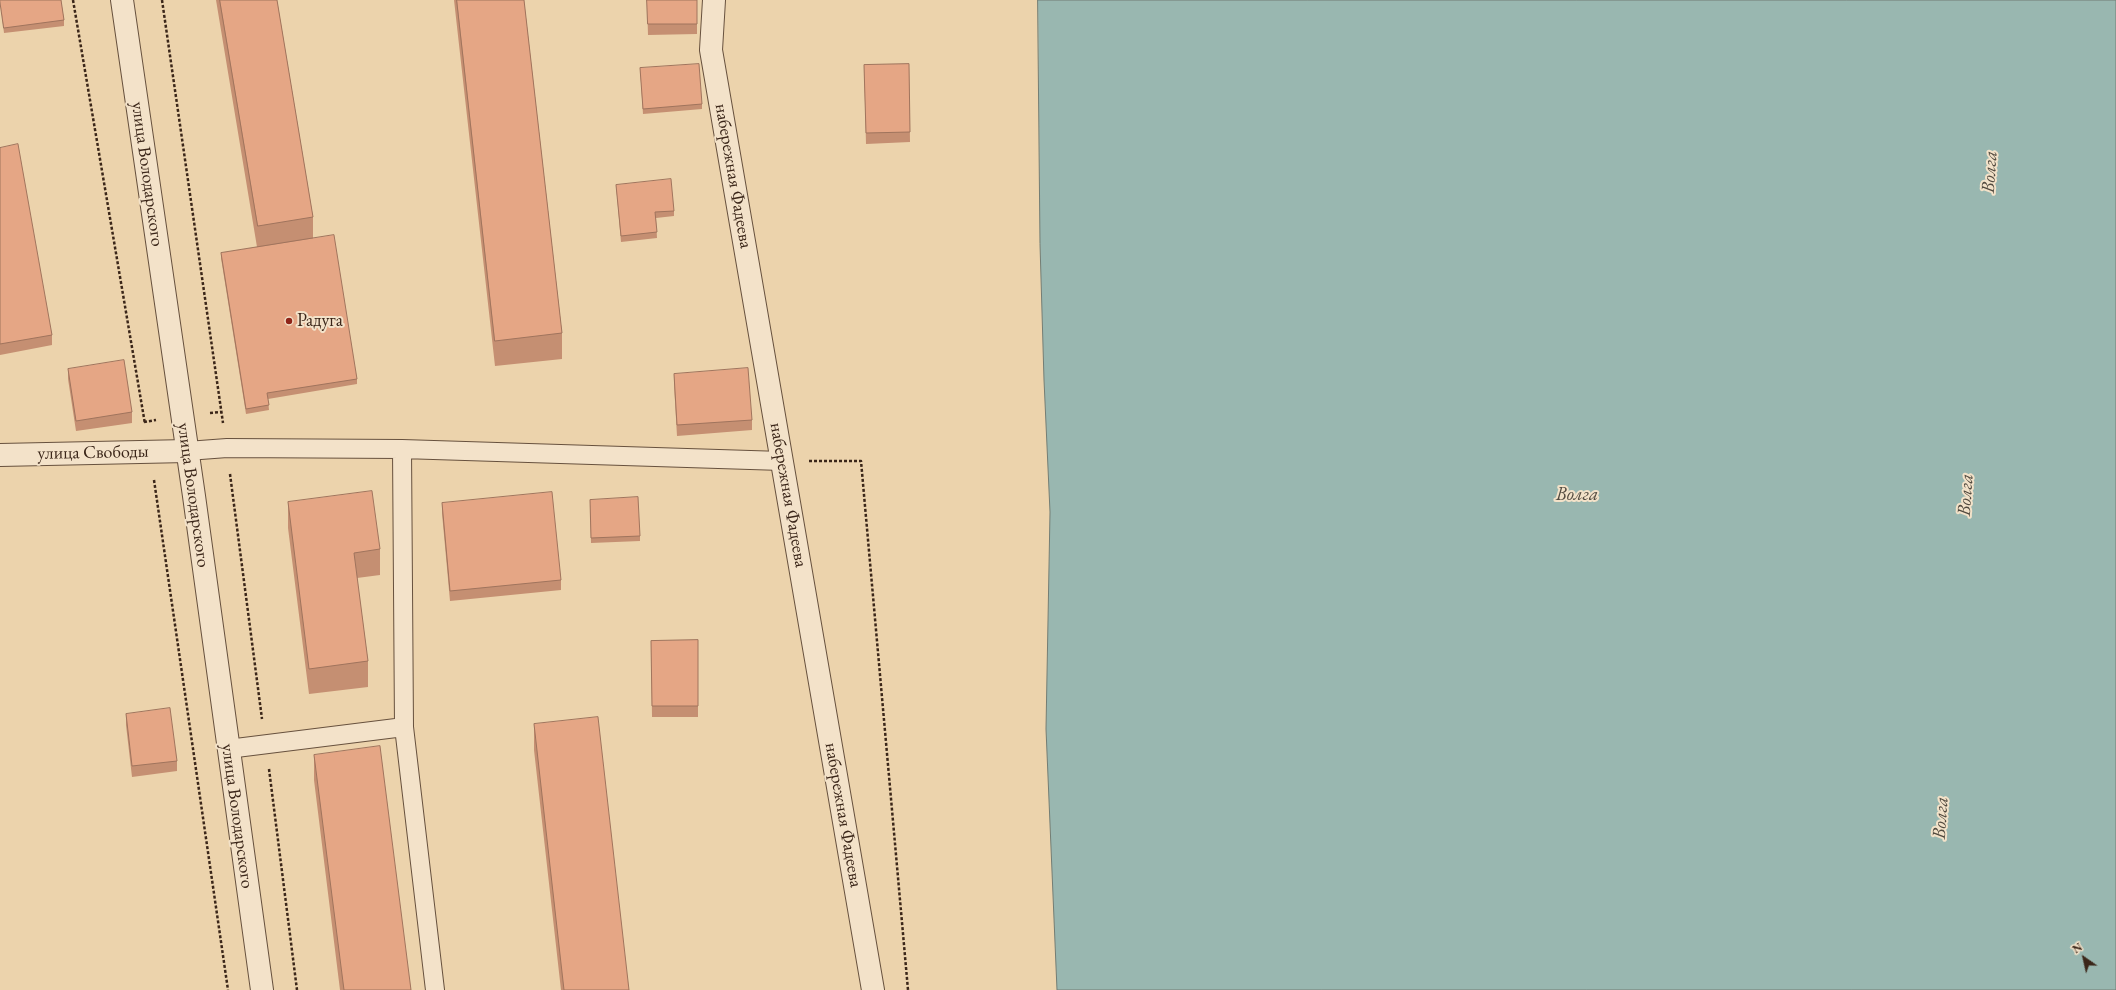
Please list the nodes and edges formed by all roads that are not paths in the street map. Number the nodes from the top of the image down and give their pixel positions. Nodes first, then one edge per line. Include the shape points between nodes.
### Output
1 (122, 0) edge
2 (714, 0) edge
3 (402, 449) junction
4 (187, 451) junction
5 (0, 455) edge
6 (782, 461) junction
7 (404, 727) junction
8 (228, 749) junction
9 (262, 990) edge
10 (435, 990) edge
11 (873, 990) edge

1 - 4 street, улица Володарского
2 - 6 street, набережная Фадеева via 711,50
3 - 4 lane via 227,448
3 - 6 lane
3 - 7 lane
4 - 5 street, улица Свободы
4 - 8 street, улица Володарского
6 - 11 street, набережная Фадеева
7 - 8 lane
7 - 10 lane
8 - 9 street, улица Володарского

